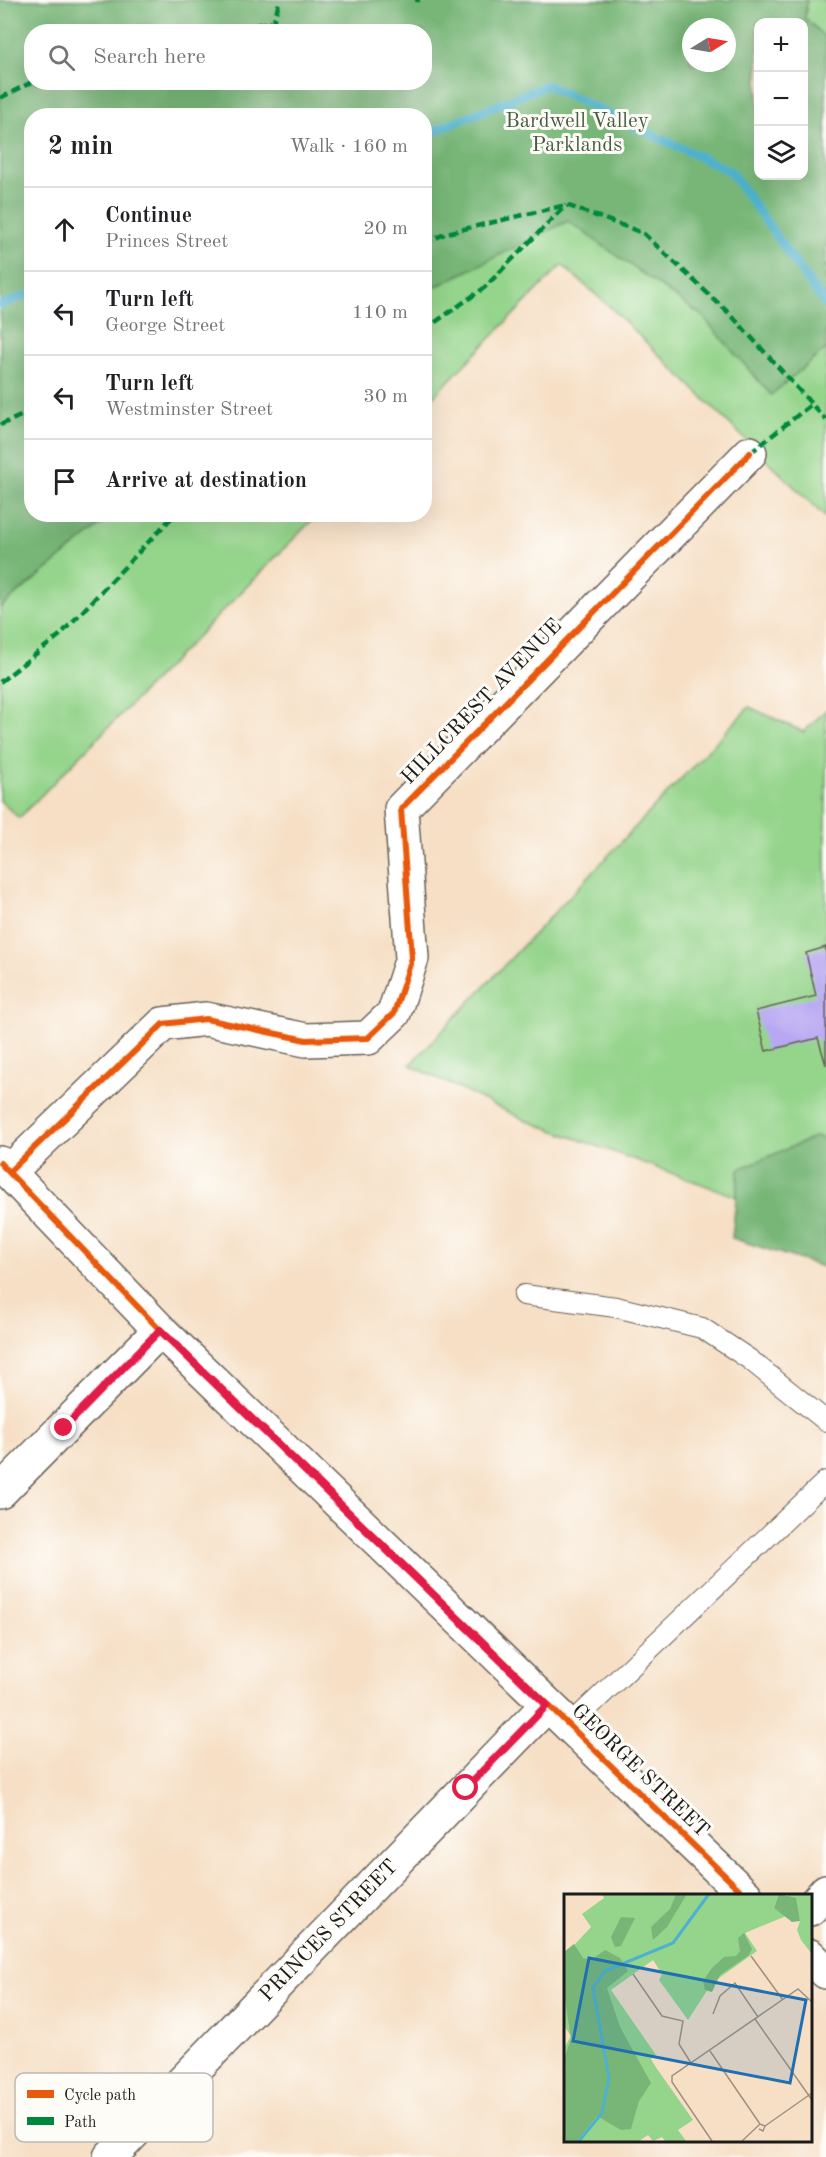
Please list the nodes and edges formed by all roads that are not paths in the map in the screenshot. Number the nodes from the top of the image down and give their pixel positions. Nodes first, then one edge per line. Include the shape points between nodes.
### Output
1 (750, 453) dead end
2 (5, 1167) edge
3 (524, 1295) dead end
4 (160, 1330) junction
5 (826, 1421) edge
6 (826, 1481) edge
7 (0, 1492) edge
8 (558, 1715) junction
9 (826, 1891) edge
10 (744, 1894) edge
11 (811, 1908) edge
12 (811, 1957) edge
13 (826, 1972) edge
14 (195, 2073) edge
15 (125, 2142) edge
16 (110, 2157) edge

1 - 2 street, HILLCREST AVENUE via 401,809 412,958 394,1013 368,1038 306,1040 206,1019 163,1024
2 - 4 street, GEORGE STREET
3 - 5 lane via 616,1307 702,1328 749,1359
4 - 7 street
4 - 8 street, GEORGE STREET
6 - 8 lane
8 - 10 street, GEORGE STREET
8 - 14 street, PRINCES STREET
9 - 11 street
12 - 13 street
15 - 16 street, PRINCES STREET

